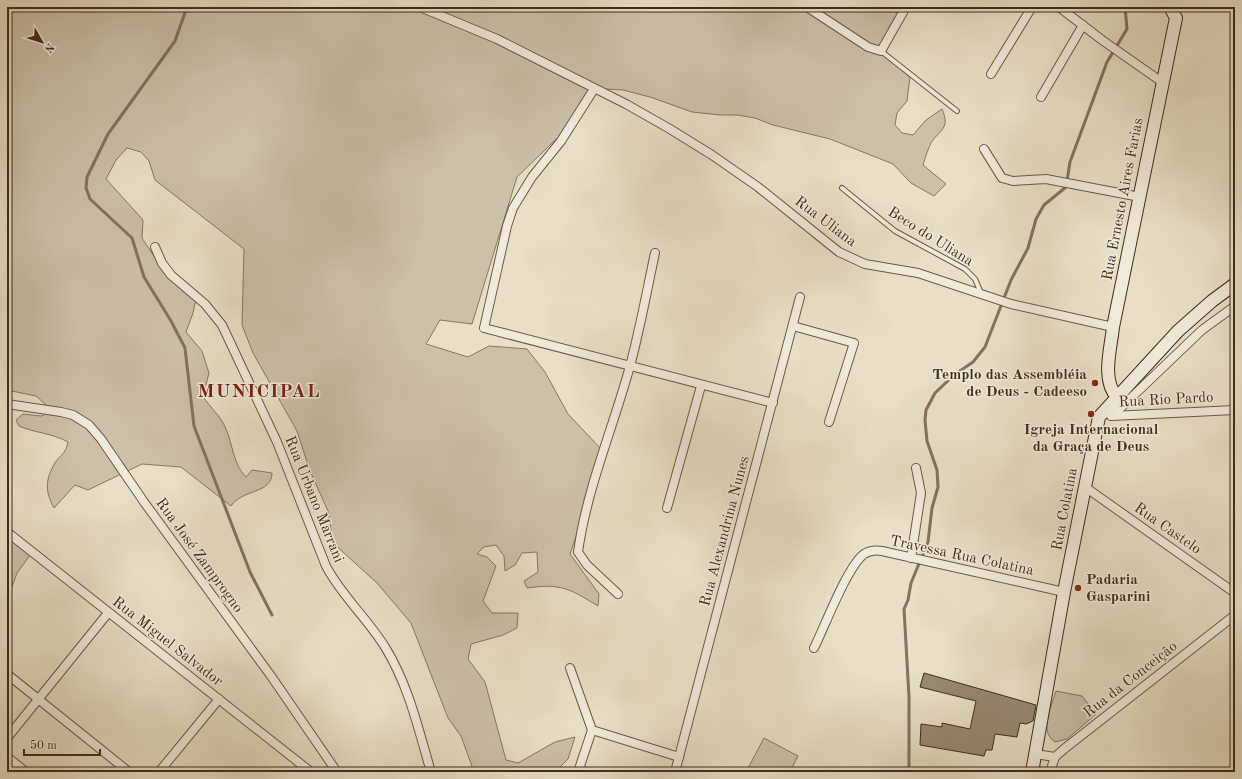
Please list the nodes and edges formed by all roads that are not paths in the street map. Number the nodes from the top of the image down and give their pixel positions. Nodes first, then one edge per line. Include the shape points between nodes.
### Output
1 (420, 7) edge
2 (808, 7) edge
3 (906, 7) edge
4 (1032, 7) edge
5 (1059, 7) edge
6 (1175, 11) edge
7 (1082, 24) junction
8 (881, 51) junction
9 (991, 74) dead end
10 (1162, 82) junction
11 (594, 89) junction
12 (1041, 98) dead end
13 (957, 111) dead end
14 (984, 149) dead end
15 (842, 188) dead end
16 (1140, 197) junction
17 (155, 247) dead end
18 (655, 253) dead end
19 (1235, 284) edge
20 (982, 295) junction
21 (800, 297) dead end
22 (1235, 306) edge
23 (793, 326) junction
24 (1113, 327) junction
25 (630, 365) junction
26 (701, 386) junction
27 (1117, 397) junction
28 (773, 403) junction
29 (7, 404) edge
30 (1235, 410) edge
31 (1112, 416) junction
32 (1099, 417) junction
33 (829, 422) dead end
34 (916, 468) dead end
35 (1084, 487) junction
36 (667, 508) dead end
37 (7, 532) edge
38 (918, 559) junction
39 (1064, 592) junction
40 (1235, 593) edge
41 (618, 594) dead end
42 (108, 612) junction
43 (1235, 615) edge
44 (814, 648) dead end
45 (570, 668) dead end
46 (7, 674) edge
47 (38, 699) junction
48 (219, 699) junction
49 (592, 730) junction
50 (7, 738) edge
51 (1036, 754) junction
52 (679, 757) junction
53 (1055, 757) junction
54 (7, 758) edge
55 (1032, 771) edge
56 (26, 772) edge
57 (129, 772) edge
58 (159, 772) edge
59 (311, 772) edge
60 (337, 772) edge
61 (431, 772) edge
62 (578, 772) edge
63 (675, 772) edge
64 (1045, 772) edge
65 (1050, 772) edge

1 - 11 street, Rua Uliana via 497,39
2 - 8 street via 868,47
3 - 8 street
4 - 9 street
5 - 7 street
6 - 10 main road, Rua Ernesto Aires Farias
7 - 10 street via 1121,55
7 - 12 street
8 - 13 lane
10 - 16 main road, Rua Ernesto Aires Farias
11 - 20 street, Rua Uliana via 712,155 758,187 839,252 865,264 918,273
11 - 25 street via 562,141 532,177 513,208 484,328
14 - 16 street via 1002,178 1013,181 1046,179
15 - 20 lane, Beco do Uliana via 895,231 965,269 975,279
16 - 24 main road, Rua Ernesto Aires Farias
17 - 61 street, Rua Urbano Marrani via 171,275 205,304 222,325 277,442 326,566 335,582 384,645 399,670 413,707
18 - 25 street
19 - 27 main road, Rua Colatina via 1178,331
20 - 24 street, Rua Uliana
21 - 23 street, Rua Alexandrina Nunes
22 - 31 street via 1202,330
23 - 28 street, Rua Alexandrina Nunes
23 - 33 street via 854,343
24 - 27 main road, Rua Ernesto Aires Farias via 1108,378
25 - 26 street
25 - 41 street via 597,471 578,552
26 - 28 street
26 - 36 street
27 - 32 main road, Rua Colatina
28 - 52 street, Rua Alexandrina Nunes
29 - 60 street, Rua José Zamprogno via 73,415 89,425
30 - 31 street, Rua Rio Pardo
31 - 32 street, Rua Rio Pardo
32 - 35 main road, Rua Colatina
34 - 38 street via 921,493
35 - 39 main road, Rua Colatina
35 - 40 street, Rua Castelo
37 - 42 street, Rua Miguel Salvador
38 - 39 street, Travessa Rua Colatina
38 - 44 street, Travessa Rua Colatina via 876,550 864,554 851,569
39 - 51 main road, Rua Colatina
42 - 47 street
42 - 48 street, Rua Miguel Salvador
43 - 53 street, Rua da Conceição
45 - 49 street
46 - 47 street
47 - 50 street
47 - 57 street
48 - 58 street
48 - 59 street, Rua Miguel Salvador
49 - 52 street
49 - 62 street
51 - 53 street
51 - 55 main road, Rua Colatina
52 - 63 street, Rua Alexandrina Nunes
53 - 65 street
54 - 56 street
55 - 64 street

